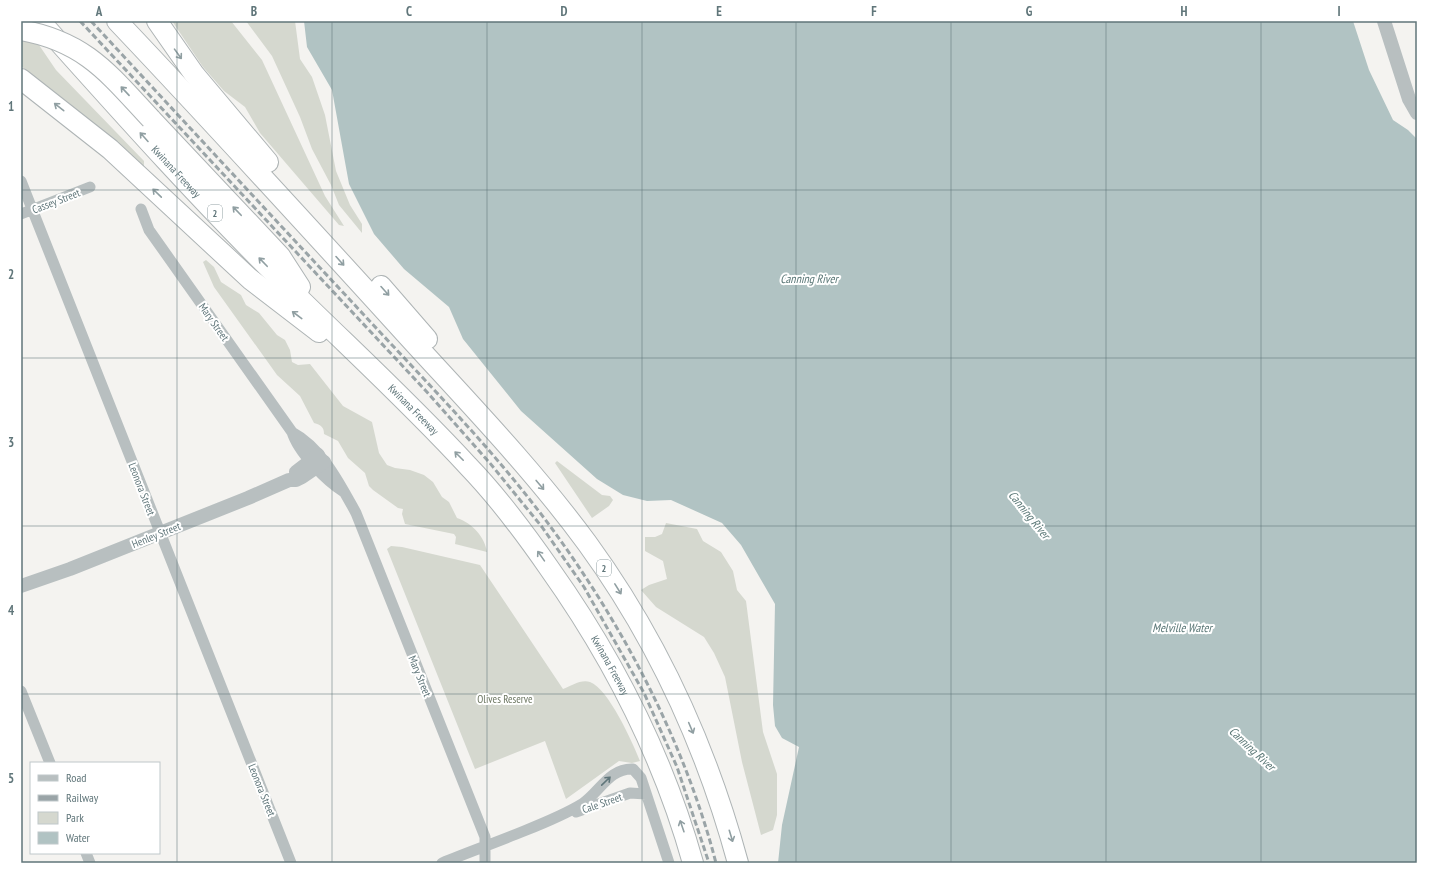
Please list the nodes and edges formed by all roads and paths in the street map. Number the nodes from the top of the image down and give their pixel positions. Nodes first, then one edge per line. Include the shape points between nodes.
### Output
1 (40, 21) edge
2 (157, 21) edge
3 (1384, 21) edge
4 (108, 22) edge
5 (21, 30) edge
6 (21, 79) edge
7 (1417, 113) edge
8 (21, 181) edge
9 (90, 187) dead end
10 (141, 209) dead end
11 (33, 210) junction
12 (21, 214) edge
13 (320, 318) junction
14 (384, 381) junction
15 (515, 455) junction
16 (317, 461) junction
17 (160, 533) junction
18 (21, 586) edge
19 (21, 691) edge
20 (50, 762) edge
21 (646, 794) junction
22 (552, 819) junction
23 (484, 846) junction
24 (290, 863) edge
25 (442, 863) edge
26 (485, 863) edge
27 (669, 863) edge
28 (694, 863) edge
29 (738, 863) edge

13 -> 1 highway, Kwinana Freeway / 2 via 153,147
2 -> 15 highway via 194,74 255,148 414,322
3 - 7 street via 1409,99
4 -> 15 highway, 2 via 207,134 314,232
13 -> 5 highway, bridge via 280,256 105,70 89,56 62,42
14 -> 6 highway via 250,279 110,148
8 - 11 street, Leonora Street
9 - 11 street, Cassey Street
10 - 16 street, Mary Street via 149,230 292,432 295,442
11 - 12 street, Cassey Street
11 - 17 street, Leonora Street
13 - 14 highway, Kwinana Freeway / 2
28 -> 14 highway, Kwinana Freeway / 2 via 667,783 648,738 632,703 580,613 529,539 493,494 469,466
15 -> 29 highway, 2 via 586,542 646,635 675,692 706,764
16 - 17 street, Henley Street via 296,480 289,480
16 - 23 street, Mary Street via 339,480 356,513 485,837
17 - 18 street, Henley Street
17 - 24 street, Leonora Street
19 - 20 street
21 - 22 street, Cale Street via 630,793
22 -> 21 street, Cale Street via 589,799 614,774 624,769 633,769 641,778
21 - 27 street
22 - 23 street, Cale Street
23 - 25 street, Cale Street
23 - 26 street, Mary Street

